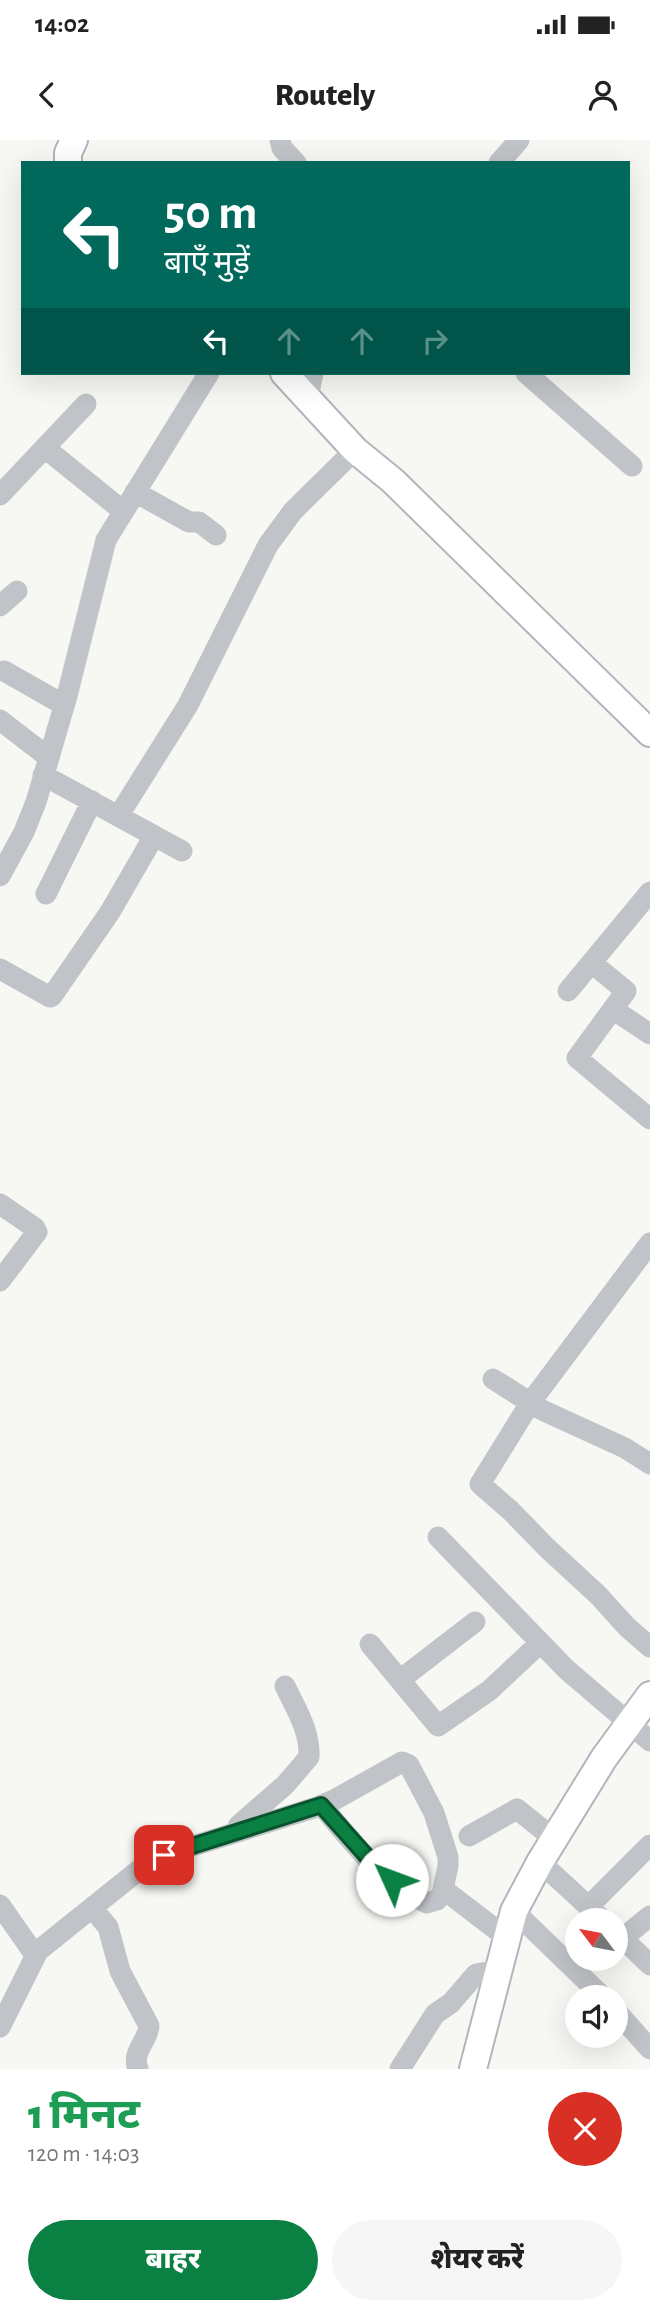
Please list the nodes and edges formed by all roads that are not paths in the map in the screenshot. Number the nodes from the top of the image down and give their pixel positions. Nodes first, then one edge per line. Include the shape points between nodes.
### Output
1 (74, 140) edge
2 (280, 140) edge
3 (519, 140) edge
4 (68, 161) edge
5 (294, 161) edge
6 (501, 161) edge
7 (208, 375) edge
8 (288, 375) edge
9 (528, 375) edge
10 (310, 385) edge
11 (86, 404) dead end
12 (45, 449) junction
13 (355, 450) junction
14 (632, 467) dead end
15 (135, 492) junction
16 (0, 495) edge
17 (123, 511) junction
18 (216, 535) dead end
19 (16, 591) dead end
20 (0, 606) edge
21 (5, 671) dead end
22 (64, 705) junction
23 (0, 720) edge
24 (650, 733) edge
25 (46, 766) junction
26 (92, 801) junction
27 (119, 815) junction
28 (154, 836) junction
29 (182, 851) dead end
30 (0, 876) edge
31 (650, 892) edge
32 (46, 894) dead end
33 (593, 964) junction
34 (0, 968) edge
35 (568, 991) dead end
36 (614, 1010) junction
37 (650, 1034) edge
38 (650, 1119) edge
39 (0, 1204) edge
40 (650, 1243) edge
41 (0, 1281) edge
42 (493, 1379) dead end
43 (530, 1403) junction
44 (650, 1464) edge
45 (438, 1537) dead end
46 (475, 1622) dead end
47 (540, 1643) junction
48 (370, 1644) dead end
49 (650, 1647) edge
50 (401, 1679) junction
51 (285, 1686) dead end
52 (650, 1695) edge
53 (630, 1723) junction
54 (650, 1741) edge
55 (321, 1805) junction
56 (228, 1833) junction
57 (469, 1836) dead end
58 (554, 1839) junction
59 (650, 1845) edge
60 (540, 1862) junction
61 (445, 1891) junction
62 (0, 1905) edge
63 (92, 1908) junction
64 (591, 1908) edge
65 (600, 1908) edge
66 (514, 1911) junction
67 (650, 1916) edge
68 (628, 1929) edge
69 (507, 1938) junction
70 (628, 1944) edge
71 (35, 1955) junction
72 (650, 1965) edge
73 (499, 1970) junction
74 (591, 1985) edge
75 (628, 2024) edge
76 (0, 2026) edge
77 (650, 2049) edge
78 (138, 2069) edge
79 (400, 2069) edge
80 (473, 2069) edge

1 - 4 main road
2 - 5 street
3 - 6 street
7 - 15 street
8 - 10 main road
9 - 14 street
10 - 13 main road
11 - 12 street
12 - 16 street
12 - 17 street
13 - 24 main road via 393,481
13 - 27 street via 293,511 268,545 188,705
15 - 17 street
15 - 18 street via 189,522 199,522
17 - 22 street via 104,544
19 - 20 street
21 - 22 street
22 - 25 street
23 - 25 street
25 - 26 street
25 - 30 street via 28,823
26 - 27 street
26 - 32 street
27 - 28 street
28 - 29 street
28 - 34 street via 110,912 52,996
31 - 33 street
33 - 35 street
33 - 36 street via 626,991
36 - 37 street
36 - 38 street via 577,1058
39 - 41 street via 37,1232
40 - 43 street
42 - 43 street
43 - 44 street
43 - 49 street via 480,1484
45 - 47 street
46 - 50 street
47 - 50 street via 490,1690 438,1726
47 - 53 street
48 - 50 street
51 - 56 street via 304,1724 308,1759
52 - 53 main road
53 - 54 street
53 - 58 main road
55 - 56 street
55 - 61 street via 370,1860 409,1893 427,1903
55 - 61 street via 407,1763 437,1822 449,1863
56 - 63 street via 157,1858
57 - 58 street via 517,1809
58 - 60 main road
59 - 65 street
60 - 64 street
60 - 66 main road
61 - 69 street
62 - 71 street
63 - 71 street
63 - 78 street via 110,1931 120,1971 149,2026 137,2053
66 - 69 main road
66 - 74 street
67 - 68 street
69 - 73 main road
70 - 72 street
71 - 76 street
73 - 79 street via 476,1974 435,2014
73 - 80 main road
75 - 77 street

